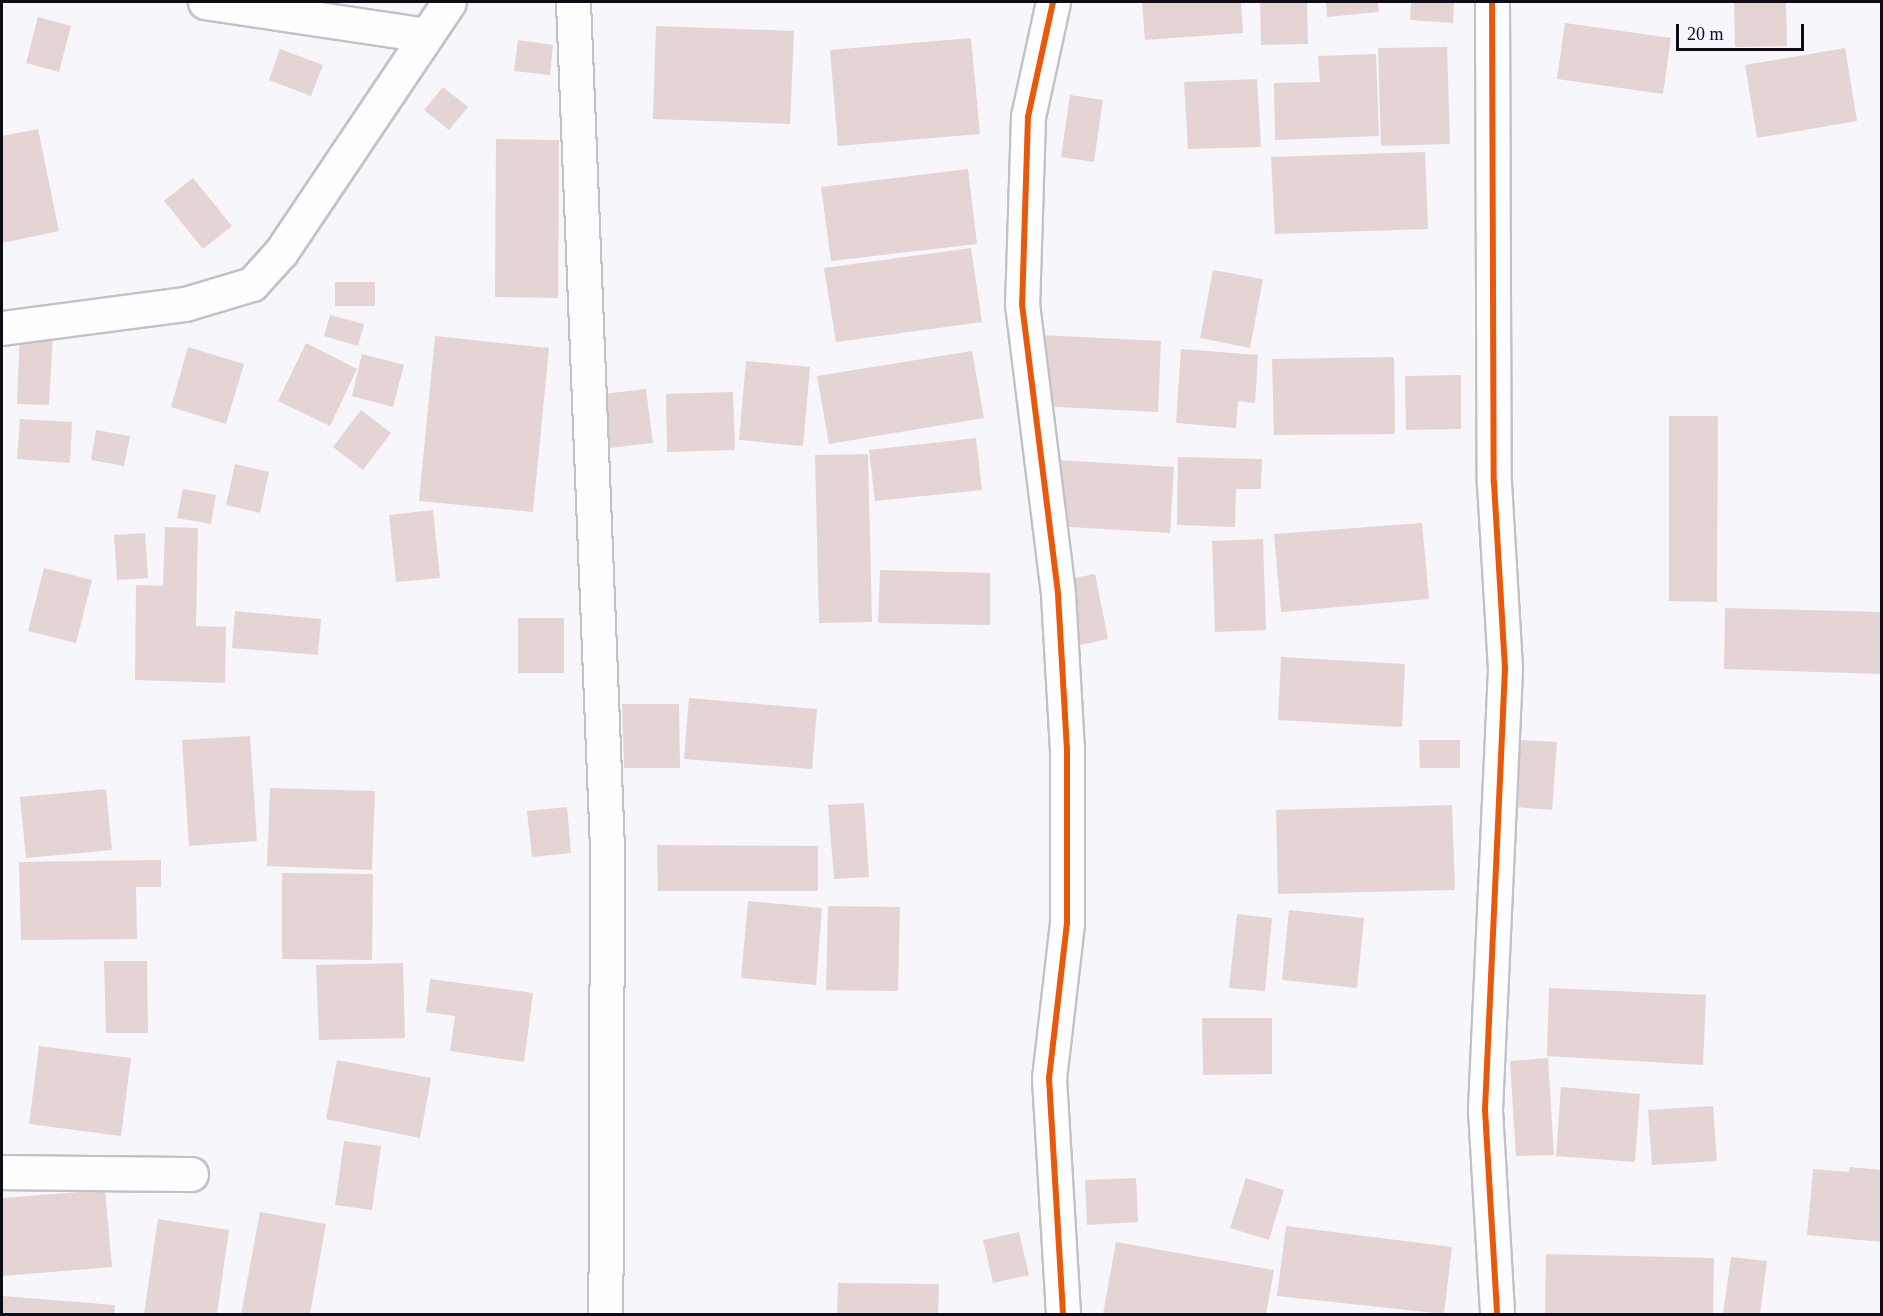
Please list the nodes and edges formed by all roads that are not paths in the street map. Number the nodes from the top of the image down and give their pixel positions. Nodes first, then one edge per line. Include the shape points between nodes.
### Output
1 (205, 2) edge
2 (449, 2) edge
3 (573, 2) edge
4 (1053, 2) edge
5 (1492, 2) edge
6 (426, 35) junction
7 (2, 328) edge
8 (2, 1172) edge
9 (191, 1174) dead end
10 (605, 1314) edge
11 (1063, 1314) edge
12 (1497, 1314) edge

1 - 6 street
2 - 6 street
3 - 10 street via 607,849
4 - 11 street via 1028,117 1023,304 1058,594 1067,748 1067,923 1049,1078
5 - 12 street via 1494,483 1505,669 1485,1110
6 - 7 street via 281,252 252,284 185,304
8 - 9 street

